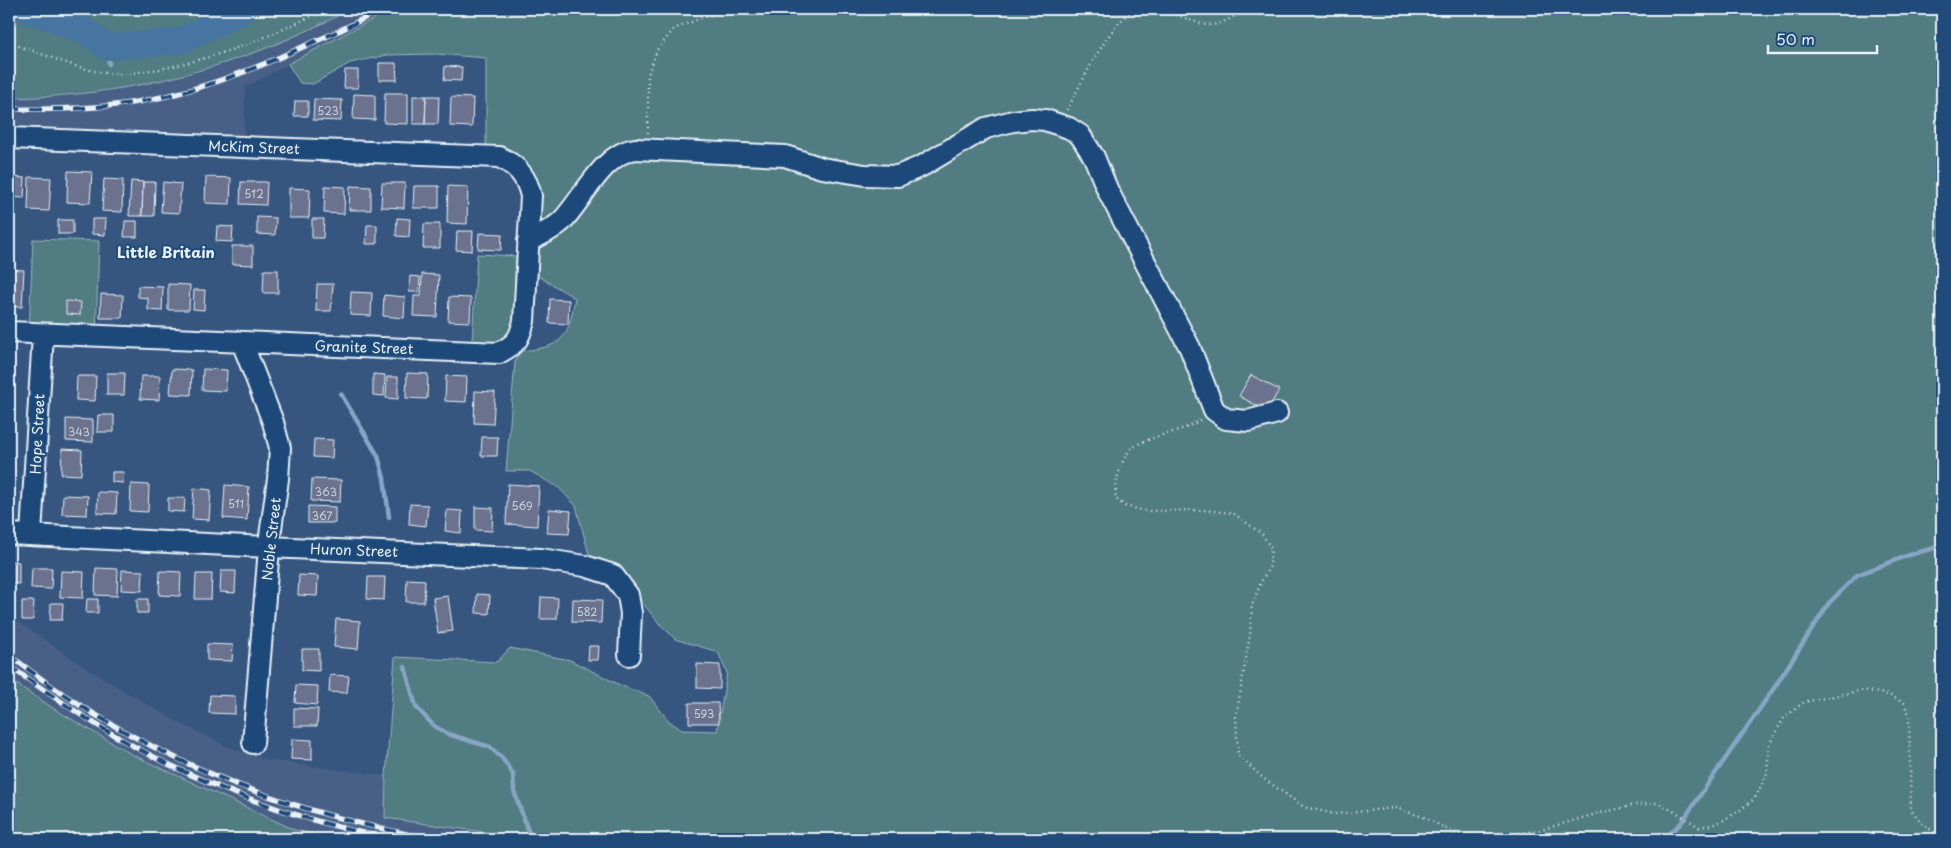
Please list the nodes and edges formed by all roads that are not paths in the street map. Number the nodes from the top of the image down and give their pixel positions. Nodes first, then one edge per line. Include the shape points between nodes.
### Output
1 (9, 138) edge
2 (499, 157) joint
3 (528, 241) junction
4 (9, 332) edge
5 (43, 334) junction
6 (242, 342) junction
7 (1277, 413) dead end
8 (9, 534) edge
9 (31, 534) junction
10 (269, 547) junction
11 (629, 655) dead end
12 (254, 743) dead end

1 - 2 street, McKim Street
2 - 3 street, Granite Street via 513,164 528,184 531,196
3 - 6 street, Granite Street via 522,330 519,338 499,353
3 - 7 street via 551,230 562,220 609,162 626,150 785,156 822,168 898,176 922,166 986,128 1013,121 1045,120 1080,134 1087,144 1190,348 1214,410 1226,419 1248,422
4 - 5 street, Granite Street
5 - 6 street, Granite Street
5 - 9 street, Hope Street
6 - 10 street, Noble Street via 280,448
8 - 9 street, Huron Street
9 - 10 street, Huron Street
10 - 11 street, Huron Street via 541,558 585,566 613,575 628,595 631,613
10 - 12 street, Noble Street

